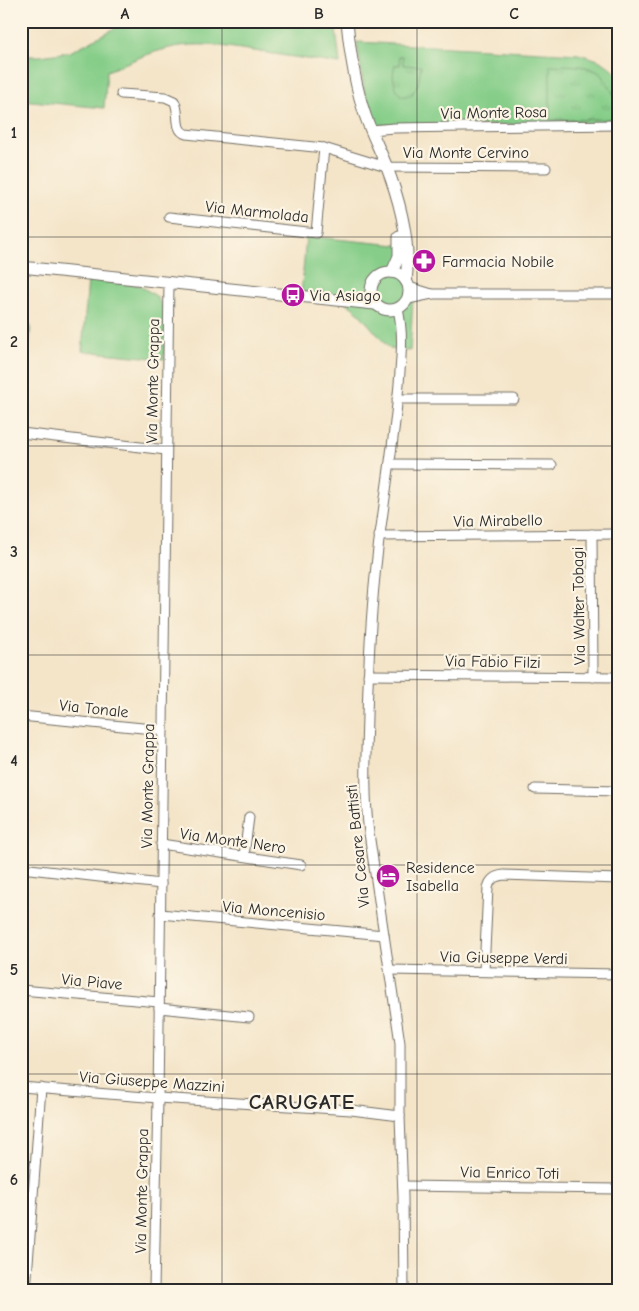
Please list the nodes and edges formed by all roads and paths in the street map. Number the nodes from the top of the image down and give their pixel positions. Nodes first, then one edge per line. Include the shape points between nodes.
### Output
1 (347, 21) edge
2 (122, 94) dead end
3 (618, 125) edge
4 (371, 130) junction
5 (324, 148) junction
6 (386, 167) junction
7 (546, 168) dead end
8 (398, 202) junction
9 (169, 217) dead end
10 (21, 268) edge
11 (392, 272) junction
12 (169, 282) junction
13 (407, 284) junction
14 (371, 288) junction
15 (432, 294) junction
16 (618, 294) edge
17 (408, 299) junction
18 (350, 300) junction
19 (375, 304) junction
20 (398, 309) junction
21 (397, 399) junction
22 (514, 399) dead end
23 (21, 432) edge
24 (166, 450) junction
25 (390, 464) junction
26 (552, 465) dead end
27 (592, 534) junction
28 (618, 534) edge
29 (380, 536) junction
30 (368, 675) junction
31 (593, 677) junction
32 (618, 677) edge
33 (21, 716) edge
34 (163, 730) junction
35 (536, 789) dead end
36 (618, 791) edge
37 (249, 817) dead end
38 (162, 844) junction
39 (244, 856) junction
40 (301, 865) dead end
41 (21, 868) edge
42 (618, 879) edge
43 (161, 884) junction
44 (160, 914) junction
45 (384, 935) junction
46 (390, 970) junction
47 (484, 971) junction
48 (618, 974) edge
49 (21, 990) edge
50 (159, 1005) junction
51 (249, 1016) dead end
52 (21, 1086) edge
53 (41, 1088) junction
54 (158, 1098) junction
55 (400, 1116) junction
56 (403, 1186) junction
57 (618, 1189) edge
58 (26, 1290) edge
59 (154, 1290) edge
60 (404, 1290) edge

1 - 4 street via 356,83
2 - 5 street via 174,101 178,107 178,127 183,133
3 - 4 street, Via Monte Rosa
4 - 6 street
5 - 6 street
5 - 9 street, Via Marmolada via 316,233
6 - 7 street, Via Monte Cervino
6 - 8 street
8 - 11 street via 399,251
8 - 13 street via 408,258
10 - 12 street
11 - 13 street via 400,275
11 - 14 street via 378,276
12 - 18 street
12 - 24 street, Via Monte Grappa
13 - 15 street
13 - 17 street
14 - 18 street
14 - 19 street
15 - 16 street
15 - 17 street
17 - 20 street
18 - 19 street
19 - 20 street via 386,310
20 - 21 street, Via Cesare Battisti via 402,335
21 - 22 street
21 - 25 street, Via Cesare Battisti
23 - 24 street
24 - 34 street, Via Monte Grappa
25 - 26 street
25 - 29 street, Via Cesare Battisti
27 - 28 street, Via Mirabello
27 - 29 street, Via Mirabello
27 - 31 street, Via Walter Tobagi
29 - 30 street, Via Cesare Battisti
30 - 31 street, Via Fabio Filzi
30 - 45 street, Via Cesare Battisti via 366,803
31 - 32 street, Via Fabio Filzi
33 - 34 street, Via Tonale
34 - 38 street, Via Monte Grappa
35 - 36 street
37 - 39 street
38 - 39 street, Via Monte Nero
38 - 43 street, Via Monte Grappa
39 - 40 street, Via Monte Nero
41 - 43 street
42 - 47 street via 504,875 492,880 488,888
43 - 44 street, Via Monte Grappa
44 - 45 street, Via Moncenisio
44 - 50 street, Via Monte Grappa
45 - 46 street, Via Cesare Battisti
46 - 47 street, Via Giuseppe Verdi
46 - 55 street, Via Cesare Battisti via 400,1044
47 - 48 street, Via Giuseppe Verdi
49 - 50 street, Via Piave
50 - 51 street, Via Piave
50 - 54 street, Via Monte Grappa
52 - 53 street, Via Giuseppe Mazzini
53 - 54 street, Via Giuseppe Mazzini
53 - 58 street via 28,1212
54 - 55 street, Via Giuseppe Mazzini
54 - 59 street, Via Monte Grappa
55 - 56 street, Via Cesare Battisti
56 - 57 street, Via Enrico Toti
56 - 60 street, Via Cesare Battisti

